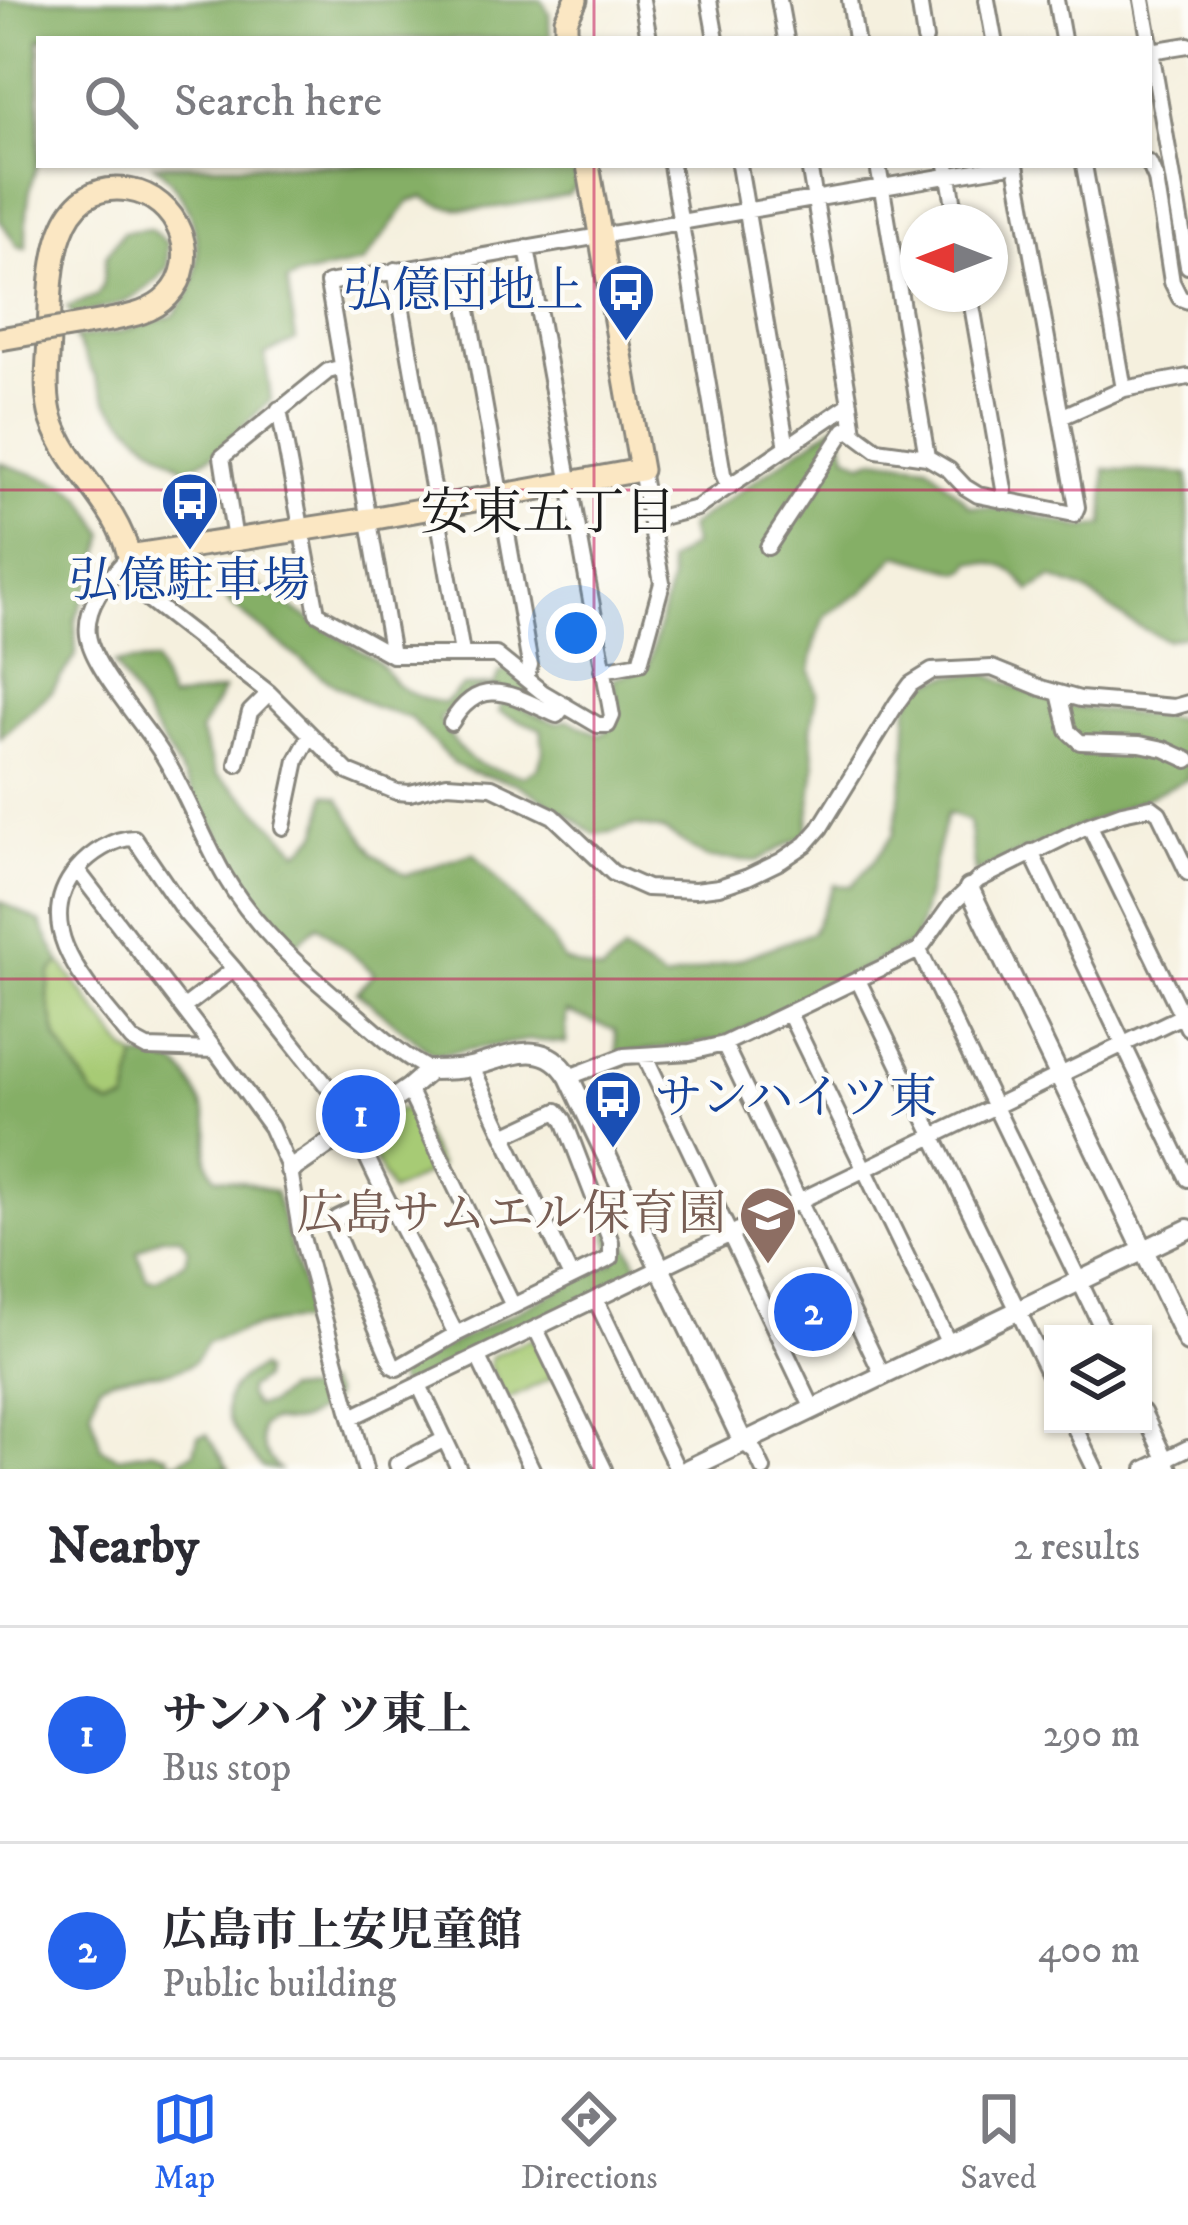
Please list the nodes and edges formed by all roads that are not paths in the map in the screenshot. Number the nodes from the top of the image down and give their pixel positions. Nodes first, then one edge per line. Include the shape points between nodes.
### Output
1 (576, 0) edge
2 (642, 0) edge
3 (709, 0) edge
4 (779, 0) edge
5 (850, 0) edge
6 (919, 0) edge
7 (987, 0) edge
8 (1057, 0) edge
9 (1142, 0) edge
10 (566, 36) edge
11 (648, 36) edge
12 (715, 36) edge
13 (785, 36) edge
14 (856, 36) edge
15 (925, 36) edge
16 (993, 36) edge
17 (1063, 36) edge
18 (1149, 36) edge
19 (1152, 43) edge
20 (1188, 45) edge
21 (1152, 55) edge
22 (589, 168) edge
23 (672, 168) edge
24 (740, 168) edge
25 (810, 168) edge
26 (878, 168) edge
27 (1014, 168) edge
28 (1085, 168) edge
29 (1151, 168) edge
30 (948, 170) edge
31 (881, 187) junction
32 (815, 198) junction
33 (954, 204) edge
34 (747, 210) junction
35 (681, 221) junction
36 (600, 235) junction
37 (527, 248) junction
38 (459, 260) junction
39 (1188, 266) edge
40 (395, 270) junction
41 (1188, 301) edge
42 (973, 312) edge
43 (0, 339) edge
44 (344, 367) junction
45 (1188, 377) edge
46 (1124, 389) junction
47 (850, 404) junction
48 (279, 409) junction
49 (1061, 417) junction
50 (853, 426) junction
51 (787, 448) junction
52 (927, 457) junction
53 (640, 470) junction
54 (568, 484) junction
55 (729, 487) junction
56 (501, 495) junction
57 (1003, 501) junction
58 (436, 507) junction
59 (370, 519) junction
60 (650, 520) junction
61 (303, 529) junction
62 (236, 540) junction
63 (768, 547) dead end
64 (129, 556) junction
65 (462, 653) junction
66 (392, 655) junction
67 (602, 670) junction
68 (526, 677) junction
69 (269, 693) junction
70 (1059, 693) junction
71 (1188, 703) edge
72 (565, 705) junction
73 (451, 723) dead end
74 (310, 736) junction
75 (1188, 760) edge
76 (237, 764) dead end
77 (1089, 825) junction
78 (284, 827) dead end
79 (1030, 852) junction
80 (76, 870) junction
81 (1188, 873) edge
82 (969, 888) junction
83 (919, 950) junction
84 (234, 969) junction
85 (858, 980) junction
86 (183, 1008) junction
87 (789, 1013) junction
88 (1186, 1019) edge
89 (724, 1044) junction
90 (1123, 1044) junction
91 (215, 1050) junction
92 (645, 1056) junction
93 (472, 1066) junction
94 (430, 1070) junction
95 (1058, 1076) junction
96 (569, 1077) junction
97 (408, 1089) junction
98 (995, 1107) junction
99 (352, 1127) junction
100 (504, 1136) junction
101 (934, 1136) junction
102 (1183, 1156) edge
103 (290, 1170) junction
104 (865, 1170) junction
105 (1188, 1179) edge
106 (385, 1195) junction
107 (799, 1202) junction
108 (1188, 1228) edge
109 (730, 1235) junction
110 (1143, 1250) junction
111 (661, 1269) junction
112 (571, 1277) junction
113 (1079, 1281) junction
114 (596, 1300) junction
115 (513, 1306) junction
116 (1018, 1311) junction
117 (1101, 1325) edge
118 (536, 1329) junction
119 (456, 1334) junction
120 (1188, 1342) edge
121 (949, 1344) junction
122 (478, 1357) junction
123 (1044, 1364) edge
124 (883, 1376) junction
125 (418, 1385) junction
126 (813, 1409) junction
127 (352, 1417) junction
128 (1152, 1431) edge
129 (1077, 1433) edge
130 (445, 1439) junction
131 (743, 1442) junction
132 (1188, 1448) edge
133 (1168, 1464) edge
134 (365, 1469) edge
135 (399, 1469) edge
136 (459, 1469) edge
137 (532, 1469) edge
138 (604, 1469) edge
139 (677, 1469) edge
140 (688, 1469) edge
141 (763, 1469) edge
142 (1095, 1469) edge
143 (1145, 1469) edge

1 - 10 main road
2 - 11 street
3 - 12 street
4 - 13 street
5 - 14 street
6 - 15 street
7 - 16 street
8 - 17 street
9 - 18 street
19 - 20 street
21 - 39 street
22 - 36 main road
23 - 35 street
24 - 34 street
25 - 32 street
26 - 31 street
27 - 49 street
28 - 46 street
29 - 41 street via 1172,282
30 - 31 street
30 - 33 street
31 - 32 street
31 - 52 street
32 - 34 street
32 - 47 street
34 - 35 street
34 - 51 street
35 - 36 street
35 - 55 street
36 - 37 street
36 - 53 main road
37 - 38 street
37 - 54 street
38 - 40 street
38 - 56 street
40 - 44 street via 328,283
40 - 58 street
42 - 57 street
43 - 64 main road, bridge via 110,320 150,310 183,269 177,222 153,198 117,189 71,212 54,251 51,284 47,392 52,419 118,523
44 - 48 street
44 - 59 street
45 - 46 street
46 - 49 street
47 - 50 street
47 - 51 street
48 - 61 street
48 - 62 street via 222,457
49 - 57 street via 1074,514
50 - 52 street via 877,450
50 - 63 street
51 - 55 street
52 - 57 street via 978,495
53 - 54 main road
53 - 60 street
54 - 56 main road
54 - 67 street
55 - 60 street via 698,508
56 - 58 main road
56 - 68 street
58 - 59 main road
58 - 65 street
59 - 61 main road
59 - 66 street
60 - 67 street via 662,584 640,663
61 - 62 main road
61 - 66 street via 317,613
62 - 64 main road
64 - 69 street via 148,599
64 - 94 street via 88,620 99,663 165,757 242,903 299,967
65 - 66 street
65 - 68 street via 496,655
67 - 72 street via 608,725
68 - 72 street
69 - 74 street
69 - 76 street via 250,712
70 - 71 street
70 - 74 street via 992,668 920,676 806,844 748,877 694,890 625,880 553,816 492,787 447,784 410,794 358,778
70 - 75 street via 1068,731 1080,742 1140,744
72 - 73 street via 556,715 491,692 461,705
74 - 78 street
77 - 79 street
77 - 81 street via 1151,807
77 - 88 street
79 - 82 street
79 - 90 street
80 - 84 street via 134,838
80 - 86 street
80 - 91 street via 56,917 82,976 132,1040 147,1048
82 - 83 street
82 - 95 street
83 - 85 street
83 - 98 street
84 - 86 street
84 - 99 street
85 - 87 street
85 - 101 street
86 - 91 street
87 - 89 street
87 - 104 street
88 - 90 street
89 - 92 street
89 - 107 street
90 - 95 street
90 - 102 street
91 - 103 street via 271,1127
92 - 96 street
92 - 109 street
93 - 94 street
93 - 96 street via 529,1051 545,1054
93 - 100 street
94 - 97 street
95 - 98 street
95 - 110 street
96 - 111 street
97 - 99 street
97 - 115 street
98 - 101 street
98 - 113 street
99 - 103 street
99 - 106 street
100 - 112 street
100 - 112 street via 557,1111 565,1120 611,1242 611,1258
101 - 104 street
101 - 116 street
102 - 105 street
103 - 127 street
104 - 107 street
104 - 121 street
106 - 119 street
106 - 119 street via 338,1218 334,1229 393,1366
107 - 109 street
107 - 124 street
108 - 110 street
109 - 111 street
109 - 126 street
110 - 113 street
110 - 120 street
111 - 114 street
111 - 131 street
112 - 115 street
113 - 116 street
113 - 117 street
114 - 118 street
114 - 139 street
115 - 119 street
116 - 121 street
116 - 123 street
118 - 122 street
118 - 138 street
121 - 124 street
122 - 125 street
122 - 137 street
124 - 126 street
125 - 127 street
125 - 130 street
126 - 131 street
127 - 134 street
128 - 133 street
129 - 142 street
130 - 135 street via 397,1463
130 - 136 street
131 - 140 street
131 - 141 street
132 - 133 street
133 - 143 street

